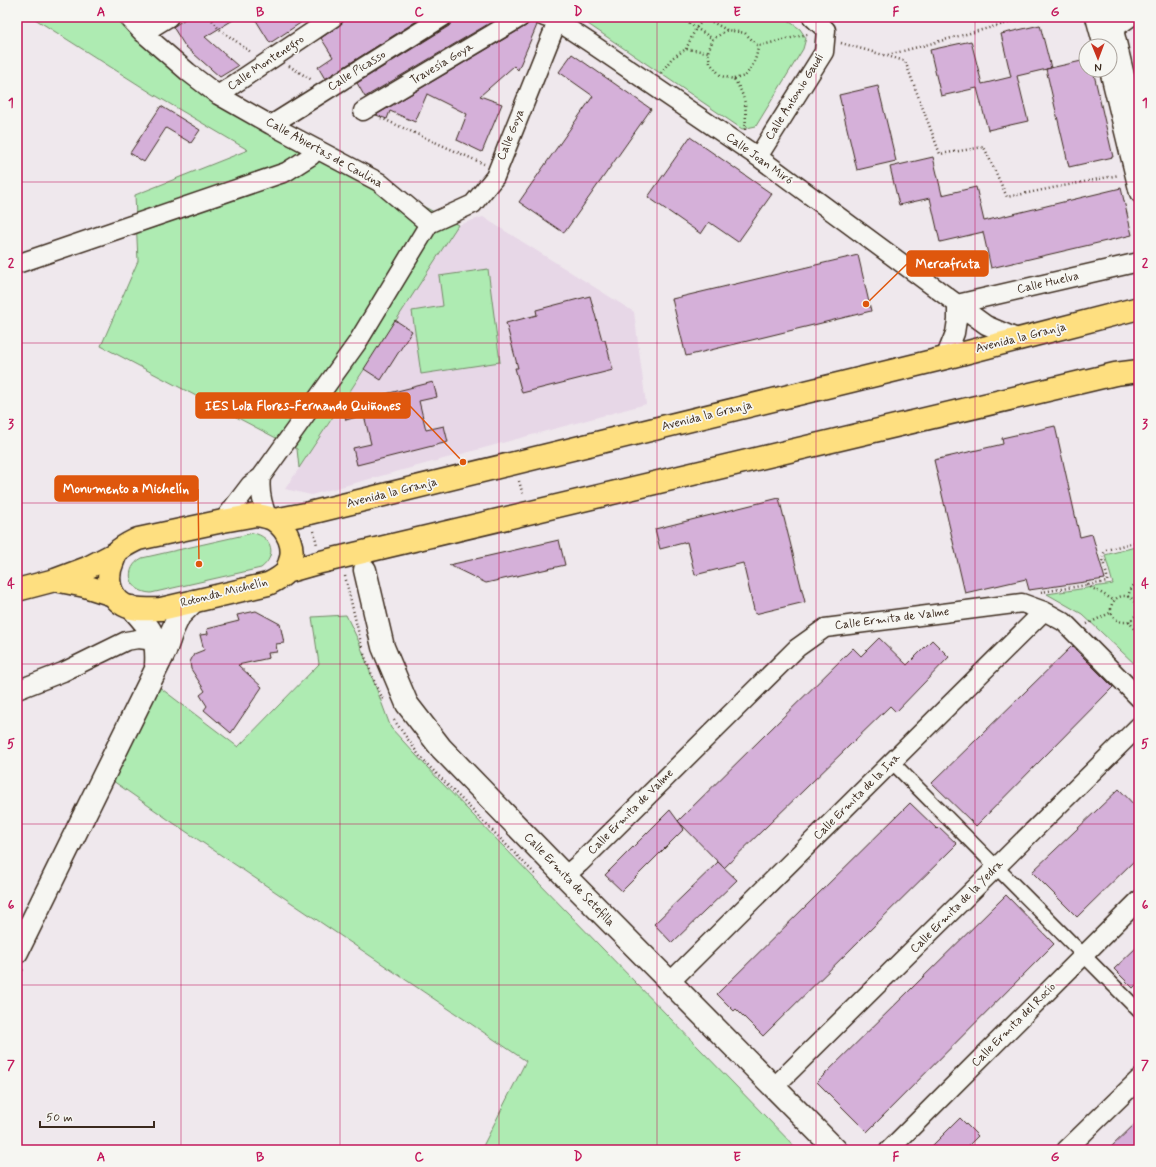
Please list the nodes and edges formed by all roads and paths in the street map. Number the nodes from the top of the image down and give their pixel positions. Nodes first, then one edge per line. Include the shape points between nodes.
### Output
1 (128, 17) edge
2 (169, 17) edge
3 (210, 17) edge
4 (334, 17) edge
5 (443, 17) edge
6 (521, 17) edge
7 (679, 17) edge
8 (705, 17) edge
9 (812, 17) edge
10 (1030, 17) edge
11 (1095, 17) edge
12 (1135, 17) edge
13 (553, 18) edge
14 (1113, 24) edge
15 (696, 28) junction
16 (727, 30) junction
17 (143, 33) junction
18 (826, 34) junction
19 (713, 38) junction
20 (1101, 38) edge
21 (758, 46) junction
22 (686, 49) junction
23 (708, 52) junction
24 (886, 56) junction
25 (265, 63) junction
26 (1110, 78) edge
27 (734, 79) junction
28 (652, 85) junction
29 (218, 95) junction
30 (1136, 110) edge
31 (363, 111) dead end
32 (271, 124) junction
33 (1139, 134) edge
34 (317, 149) junction
35 (751, 152) junction
36 (1134, 172) junction
37 (1139, 193) edge
38 (430, 224) junction
39 (1139, 262) edge
40 (17, 264) edge
41 (957, 304) junction
42 (1139, 308) edge
43 (1019, 339) junction
44 (945, 358) junction
45 (1139, 371) edge
46 (515, 463) junction
47 (261, 477) junction
48 (310, 513) junction
49 (528, 513) junction
50 (271, 519) junction
51 (222, 521) junction
52 (1139, 541) edge
53 (378, 548) junction
54 (116, 553) junction
55 (331, 559) junction
56 (364, 570) junction
57 (286, 572) junction
58 (55, 580) junction
59 (1139, 580) edge
60 (1087, 585) junction
61 (17, 590) edge
62 (113, 595) junction
63 (1128, 597) junction
64 (194, 601) junction
65 (1115, 601) junction
66 (1039, 610) junction
67 (134, 611) junction
68 (1112, 612) junction
69 (1129, 621) junction
70 (1139, 632) edge
71 (1076, 634) junction
72 (126, 641) junction
73 (156, 642) junction
74 (156, 667) junction
75 (17, 690) edge
76 (1139, 698) edge
77 (1139, 726) edge
78 (892, 762) junction
79 (997, 867) junction
80 (565, 876) junction
81 (1139, 900) edge
82 (1084, 955) junction
83 (20, 960) edge
84 (17, 981) edge
85 (670, 982) junction
86 (1139, 1011) edge
87 (1139, 1079) edge
88 (774, 1087) junction
89 (836, 1150) edge
90 (889, 1150) edge
91 (1066, 1150) edge

1 - 17 street, Calle Abiertas de Caulina
2 - 17 street
3 - 25 path via 218,28
4 - 25 street, Calle Montenegro
5 - 32 street, Calle Picasso
6 - 31 street, Travesía Goya
7 - 15 path
8 - 15 path
8 - 16 path
9 - 18 street
10 - 24 path
11 - 20 street
12 - 14 street
13 - 28 street, Calle Joan Miró
13 - 38 street, Calle Goya via 494,177 473,204
14 - 30 street
15 - 19 path
15 - 22 path
16 - 19 path
16 - 21 path via 746,33
17 - 29 street, Calle Abiertas de Caulina
18 - 21 path
18 - 24 path
18 - 35 street, Calle Antonio Gaudí via 824,52
19 - 23 path
21 - 27 path via 754,65 745,76
22 - 23 path
22 - 28 path via 672,58
23 - 27 path via 710,63 721,76
24 - 36 path via 905,61 940,154 984,147 1007,197
25 - 29 street, Calle Montenegro
26 - 36 street
27 - 35 path via 741,90 746,111
28 - 35 street, Calle Joan Miró
29 - 32 street, Calle Abiertas de Caulina
30 - 33 street
32 - 34 street, Calle Abiertas de Caulina
34 - 38 street, Calle Abiertas de Caulina via 379,182
34 - 40 street via 312,156 286,172
35 - 41 street, Calle Joan Miró
36 - 37 street
38 - 47 street via 357,343
39 - 41 street, Calle Huelva
41 - 43 street, Calle Joan Miró via 986,325
41 - 44 street via 958,320
42 - 43 main road, Avenida la Granja
43 - 44 main road, Avenida la Granja
44 - 46 main road, Avenida la Granja
45 - 49 main road via 1115,374
46 - 48 main road, Avenida la Granja
46 - 49 path
47 - 50 street via 263,506
47 - 51 street via 250,485
48 - 50 main road, Avenida la Granja
48 - 55 path
49 - 53 main road
50 - 51 main road via 256,516
50 - 57 main road via 289,536 292,546 292,558
51 - 54 main road via 138,539
52 - 60 path via 1106,550 1102,557 1107,582
53 - 55 main road
53 - 56 street
54 - 58 main road
54 - 62 main road via 109,575
55 - 56 street via 356,562
55 - 57 main road
56 - 80 street, Calle Ermita de Setefilla via 383,647 407,704 442,748
57 - 64 main road, Rotonda Michelín via 268,584
58 - 61 main road
58 - 62 main road, Rotonda Michelín
59 - 63 path via 1130,590
60 - 65 path
60 - 66 path via 1041,592
62 - 67 main road, Rotonda Michelín
63 - 65 path via 1121,597
63 - 69 path via 1134,601 1138,611
64 - 67 main road, Rotonda Michelín via 161,609
64 - 74 street via 179,616
65 - 68 path
66 - 71 street, Calle Ermita de Valme via 1064,622
66 - 78 street, Calle Ermita de la Ina
66 - 80 street, Calle Ermita de Valme via 1022,604 825,628 797,648
67 - 72 street via 131,635
67 - 73 street via 151,630
68 - 69 path via 1116,619 1122,622
68 - 71 path via 1086,625
69 - 70 path via 1134,630
71 - 76 street, Calle Ermita de Valme
72 - 73 street via 138,639
72 - 75 street via 62,672
73 - 74 street
74 - 83 street
77 - 79 street, Calle Ermita de la Yedra
78 - 79 street
78 - 85 street, Calle Ermita de la Ina
79 - 82 street
79 - 88 street, Calle Ermita de la Yedra
80 - 85 street, Calle Ermita de Setefilla
81 - 82 street, Calle Ermita del Rocío
82 - 86 street
82 - 90 street, Calle Ermita del Rocío
83 - 84 path
85 - 88 street, Calle Ermita de Setefilla
87 - 91 street
88 - 89 street, Calle Ermita de Setefilla

